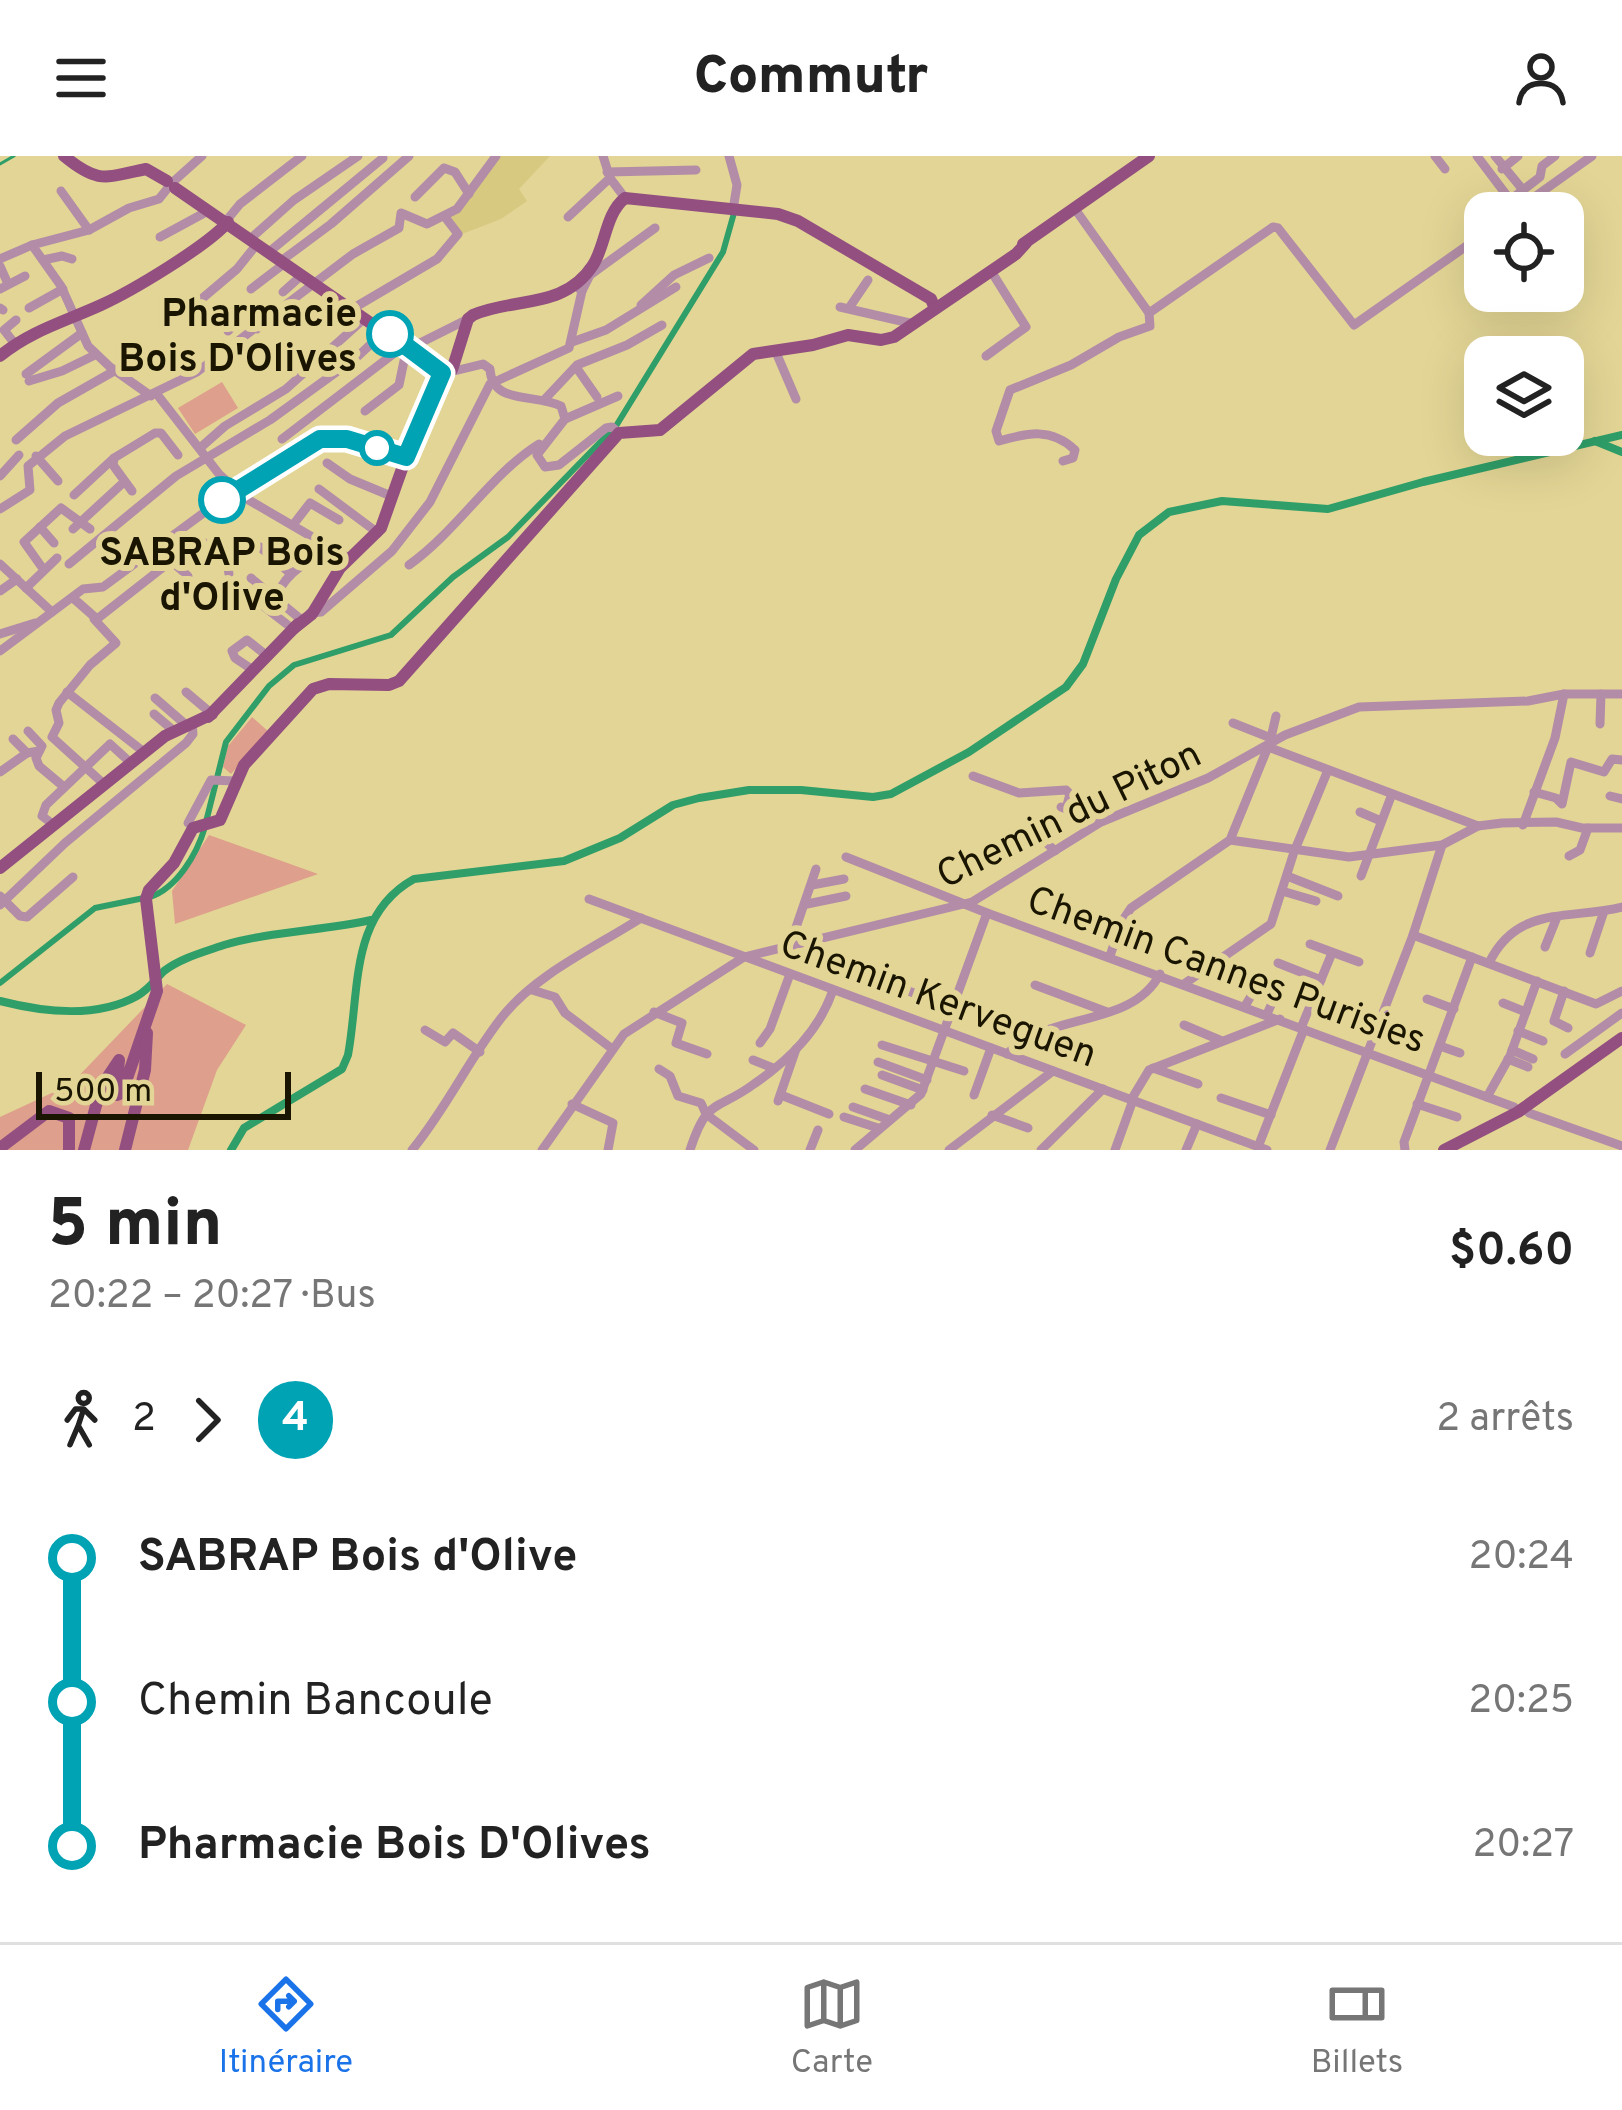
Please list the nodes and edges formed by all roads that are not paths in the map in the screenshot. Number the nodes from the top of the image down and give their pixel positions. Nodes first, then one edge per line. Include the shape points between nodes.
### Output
1 (64, 156) edge
2 (202, 156) edge
3 (302, 156) edge
4 (358, 156) edge
5 (409, 156) edge
6 (496, 156) edge
7 (603, 156) edge
8 (729, 156) edge
9 (1149, 156) edge
10 (1435, 156) edge
11 (1477, 156) edge
12 (1495, 156) edge
13 (1518, 156) edge
14 (1534, 156) edge
15 (1556, 156) edge
16 (1592, 156) edge
17 (382, 158) edge
18 (1542, 166) junction
19 (1504, 168) junction
20 (1445, 169) dead end
21 (696, 170) dead end
22 (609, 175) junction
23 (1493, 177) junction
24 (171, 184) junction
25 (1522, 190) joint
26 (61, 191) dead end
27 (1503, 192) edge
28 (1536, 192) edge
29 (469, 194) junction
30 (415, 197) dead end
31 (625, 198) junction
32 (1075, 209) junction
33 (210, 210) junction
34 (733, 210) junction
35 (445, 217) junction
36 (568, 217) dead end
37 (227, 221) junction
38 (655, 228) dead end
39 (88, 230) junction
40 (160, 237) dead end
41 (1026, 243) junction
42 (32, 245) junction
43 (259, 245) junction
44 (1464, 248) edge
45 (710, 258) dead end
46 (72, 259) dead end
47 (43, 260) junction
48 (283, 262) junction
49 (992, 271) junction
50 (2, 274) edge
51 (302, 275) junction
52 (25, 276) dead end
53 (868, 280) dead end
54 (316, 284) junction
55 (578, 287) junction
56 (676, 287) dead end
57 (63, 289) junction
58 (251, 289) dead end
59 (283, 292) dead end
60 (935, 301) junction
61 (198, 302) dead end
62 (28, 308) dead end
63 (352, 309) junction
64 (1149, 313) junction
65 (634, 314) junction
66 (75, 315) junction
67 (365, 318) junction
68 (468, 319) junction
69 (16, 320) dead end
70 (914, 324) junction
71 (662, 325) dead end
72 (256, 329) junction
73 (228, 331) dead end
74 (386, 331) junction
75 (82, 334) junction
76 (572, 342) junction
77 (6, 348) edge
78 (409, 348) junction
79 (775, 350) junction
80 (95, 355) junction
81 (986, 356) dead end
82 (447, 366) junction
83 (575, 367) junction
84 (116, 370) junction
85 (490, 383) junction
86 (153, 394) junction
87 (619, 396) dead end
88 (597, 398) dead end
89 (545, 399) junction
90 (796, 399) dead end
91 (365, 411) dead end
92 (565, 418) junction
93 (188, 432) junction
94 (620, 433) junction
95 (282, 439) dead end
96 (16, 440) dead end
97 (542, 446) junction
98 (203, 452) junction
99 (20, 455) dead end
100 (36, 456) junction
101 (406, 457) junction
102 (114, 458) junction
103 (1063, 461) dead end
104 (327, 463) dead end
105 (0, 476) edge
106 (58, 481) dead end
107 (236, 489) junction
108 (319, 489) dead end
109 (74, 495) dead end
110 (391, 496) junction
111 (455, 506) dead end
112 (0, 509) edge
113 (465, 515) junction
114 (339, 520) dead end
115 (86, 525) junction
116 (293, 525) junction
117 (40, 527) junction
118 (73, 529) dead end
119 (379, 529) junction
120 (54, 543) dead end
121 (328, 544) junction
122 (284, 546) dead end
123 (260, 547) dead end
124 (29, 553) junction
125 (57, 558) dead end
126 (350, 559) junction
127 (171, 561) junction
128 (304, 562) junction
129 (69, 564) dead end
130 (41, 566) dead end
131 (409, 566) dead end
132 (290, 573) junction
133 (229, 574) dead end
134 (13, 576) edge
135 (188, 576) dead end
136 (251, 578) dead end
137 (281, 587) dead end
138 (0, 591) edge
139 (73, 598) junction
140 (258, 602) dead end
141 (47, 616) junction
142 (306, 617) junction
143 (94, 619) junction
144 (0, 634) edge
145 (0, 651) edge
146 (266, 655) junction
147 (253, 670) junction
148 (67, 692) junction
149 (185, 692) dead end
150 (1564, 694) junction
151 (1601, 694) junction
152 (1622, 694) edge
153 (155, 698) dead end
154 (154, 714) dead end
155 (212, 714) junction
156 (1276, 716) dead end
157 (1233, 723) dead end
158 (1600, 724) dead end
159 (186, 725) junction
160 (28, 730) dead end
161 (119, 734) junction
162 (13, 740) dead end
163 (1269, 743) junction
164 (110, 744) junction
165 (1622, 746) edge
166 (36, 750) junction
167 (144, 752) junction
168 (1621, 760) edge
169 (131, 763) junction
170 (85, 766) junction
171 (1328, 770) junction
172 (0, 772) edge
173 (973, 776) dead end
174 (1208, 778) junction
175 (235, 781) junction
176 (105, 785) junction
177 (64, 788) junction
178 (1216, 791) dead end
179 (1534, 792) junction
180 (1392, 794) junction
181 (1138, 805) junction
182 (1360, 812) dead end
183 (1134, 819) dead end
184 (198, 821) junction
185 (1101, 821) junction
186 (1381, 821) junction
187 (54, 825) junction
188 (1523, 825) junction
189 (1478, 826) junction
190 (1621, 826) edge
191 (1588, 828) junction
192 (1032, 829) dead end
193 (1230, 841) junction
194 (1442, 845) junction
195 (1055, 851) junction
196 (1294, 852) junction
197 (1366, 856) junction
198 (1569, 856) dead end
199 (846, 857) dead end
200 (0, 868) edge
201 (816, 869) dead end
202 (1287, 876) junction
203 (1360, 876) dead end
204 (73, 877) dead end
205 (844, 879) dead end
206 (812, 885) junction
207 (1282, 891) junction
208 (846, 896) dead end
209 (1338, 896) dead end
210 (589, 899) dead end
211 (1, 901) edge
212 (1316, 901) dead end
213 (806, 904) junction
214 (966, 904) junction
215 (1622, 907) edge
216 (1604, 911) junction
217 (987, 913) junction
218 (1557, 916) junction
219 (641, 918) junction
220 (1413, 935) junction
221 (1310, 944) dead end
222 (790, 945) junction
223 (1545, 947) dead end
224 (1332, 952) junction
225 (1590, 953) dead end
226 (744, 956) junction
227 (1110, 956) junction
228 (1472, 957) junction
229 (1359, 962) dead end
230 (1278, 963) dead end
231 (1489, 963) junction
232 (790, 974) junction
233 (1160, 974) junction
234 (1321, 980) junction
235 (1537, 981) junction
236 (1603, 982) dead end
237 (944, 984) dead end
238 (1184, 984) junction
239 (1035, 985) dead end
240 (1461, 989) junction
241 (532, 990) junction
242 (833, 990) junction
243 (906, 990) dead end
244 (959, 990) junction
245 (1620, 991) edge
246 (1564, 992) junction
247 (1477, 995) dead end
248 (154, 998) junction
249 (1427, 999) dead end
250 (1298, 1002) dead end
251 (1503, 1003) dead end
252 (1245, 1006) junction
253 (1311, 1007) junction
254 (952, 1008) junction
255 (654, 1012) junction
256 (1107, 1012) junction
257 (1526, 1012) junction
258 (1622, 1013) edge
259 (1267, 1014) junction
260 (1453, 1014) junction
261 (1280, 1019) junction
262 (1184, 1025) dead end
263 (1466, 1026) dead end
264 (1568, 1028) dead end
265 (1303, 1029) junction
266 (425, 1030) dead end
267 (944, 1030) junction
268 (1518, 1031) junction
269 (1622, 1038) edge
270 (1442, 1041) junction
271 (1544, 1041) dead end
272 (760, 1042) dead end
273 (1222, 1042) junction
274 (882, 1045) dead end
275 (611, 1048) junction
276 (991, 1048) junction
277 (1459, 1048) dead end
278 (796, 1049) junction
279 (480, 1052) junction
280 (1366, 1053) junction
281 (707, 1054) dead end
282 (1007, 1054) junction
283 (1510, 1054) junction
284 (1565, 1054) dead end
285 (753, 1060) dead end
286 (934, 1061) junction
287 (878, 1062) dead end
288 (1531, 1063) dead end
289 (773, 1068) junction
290 (1153, 1068) junction
291 (658, 1069) dead end
292 (964, 1071) dead end
293 (1053, 1071) junction
294 (1428, 1074) junction
295 (882, 1075) dead end
296 (1198, 1084) dead end
297 (925, 1085) junction
298 (865, 1089) dead end
299 (1103, 1089) junction
300 (974, 1095) dead end
301 (1486, 1097) junction
302 (1220, 1098) dead end
303 (1132, 1100) junction
304 (572, 1104) junction
305 (1417, 1104) junction
306 (911, 1105) junction
307 (854, 1107) dead end
308 (1521, 1110) junction
309 (706, 1114) junction
310 (829, 1114) dead end
311 (992, 1115) junction
312 (1270, 1115) junction
313 (844, 1117) dead end
314 (1457, 1118) dead end
315 (890, 1120) junction
316 (1196, 1124) junction
317 (878, 1128) junction
318 (1028, 1128) dead end
319 (818, 1130) dead end
320 (1477, 1133) junction
321 (1254, 1147) edge
322 (1618, 1147) edge
323 (0, 1148) edge
324 (68, 1150) edge
325 (84, 1150) edge
326 (125, 1150) edge
327 (412, 1150) edge
328 (542, 1150) edge
329 (608, 1150) edge
330 (690, 1150) edge
331 (754, 1150) edge
332 (810, 1150) edge
333 (855, 1150) edge
334 (949, 1150) edge
335 (1041, 1150) edge
336 (1115, 1150) edge
337 (1186, 1150) edge
338 (1330, 1150) edge
339 (1405, 1150) edge
340 (1444, 1150) edge
341 (1474, 1150) edge

1 - 24 main road via 92,176 146,169
2 - 24 street
3 - 37 street
4 - 43 street via 288,205
5 - 48 street
6 - 29 street
7 - 22 street
8 - 34 street
9 - 32 main road
10 - 20 street
11 - 23 street
12 - 19 street
13 - 19 street
14 - 18 street
15 - 18 street
16 - 28 street
17 - 43 street
18 - 25 street
19 - 23 street
19 - 25 street
21 - 22 street
22 - 31 street
22 - 36 street
23 - 27 street
24 - 33 main road
24 - 39 street via 159,199
26 - 39 street
29 - 30 street via 444,168
29 - 35 street
31 - 34 main road
31 - 55 main road
32 - 41 main road
32 - 64 street
33 - 37 main road
33 - 40 street
34 - 60 main road via 798,221
35 - 54 street via 427,224 401,213 399,229
35 - 63 street via 458,234 437,259
37 - 43 main road
37 - 66 main road via 211,238
38 - 55 street
39 - 42 street
41 - 49 main road
41 - 60 main road
42 - 47 street
42 - 50 street
43 - 48 main road
43 - 61 street
44 - 64 street via 1351,325 1276,227
45 - 65 street via 666,281
46 - 47 street
47 - 57 street
48 - 51 main road
48 - 58 street
49 - 60 main road
49 - 81 street via 1026,327
50 - 52 street
51 - 54 main road
51 - 59 street
53 - 70 street via 844,307
54 - 63 main road
54 - 72 street
55 - 68 main road
55 - 76 street
56 - 65 street
57 - 62 street
57 - 66 street
60 - 70 main road
63 - 67 main road
64 - 103 street via 1150,326 1010,390 999,441 1049,435 1072,445 1074,454
65 - 76 street
66 - 75 street
66 - 77 main road
67 - 74 main road
67 - 98 street via 286,389 225,426
68 - 78 street
68 - 82 main road
69 - 77 street via 4,328
70 - 79 main road via 886,340 854,334
71 - 83 street
72 - 73 street via 244,315
72 - 86 street
74 - 78 main road
74 - 98 street via 267,422
75 - 80 street
75 - 80 street via 27,377
76 - 85 street
78 - 82 main road
78 - 91 street via 399,385
78 - 95 street
79 - 90 street
79 - 94 main road via 742,360 657,432
80 - 84 street
82 - 85 street via 487,365
82 - 101 main road
83 - 88 street
83 - 89 street
84 - 86 street
84 - 96 street
85 - 89 street via 502,393
85 - 142 street via 405,536
86 - 93 street
86 - 100 street
87 - 92 street
89 - 92 street
92 - 97 street
93 - 98 street
93 - 102 street via 174,450 159,433
94 - 97 street via 606,428 553,468 537,459
94 - 175 main road via 399,681 313,689
97 - 113 street via 520,457
98 - 107 street
98 - 129 street
99 - 105 street
100 - 106 street
100 - 112 street via 27,471 30,490
101 - 107 street via 325,438
101 - 110 main road
102 - 109 street
102 - 115 street via 128,487
104 - 110 street
107 - 116 street
107 - 139 street via 106,584
108 - 119 street
110 - 119 main road
111 - 113 street
113 - 131 street
114 - 116 street via 310,503
115 - 117 street via 62,508
115 - 118 street
116 - 121 street
117 - 120 street
117 - 124 street via 24,542
119 - 126 main road
121 - 126 street
121 - 128 street
122 - 128 street
123 - 132 street
124 - 130 street
124 - 134 street
125 - 134 street
126 - 142 main road
127 - 133 street via 203,542 227,562
127 - 135 street
127 - 143 street
128 - 132 street
132 - 137 street
134 - 138 street
134 - 141 street
136 - 142 street
139 - 141 street
139 - 143 street
140 - 142 street
141 - 144 street
141 - 145 street
142 - 146 main road
143 - 148 street via 116,644
146 - 147 main road
146 - 147 street via 247,640 232,651
147 - 155 main road
148 - 161 street
148 - 170 street via 52,737
149 - 155 street
150 - 151 street, Chemin du Piton
150 - 163 street, Chemin du Piton via 1359,707
150 - 179 street
151 - 152 street, Chemin du Piton
151 - 158 street
153 - 159 street
154 - 159 street
155 - 159 main road
156 - 163 street
157 - 163 street
159 - 167 main road
159 - 211 street via 193,734 183,746
160 - 166 street
161 - 164 street
161 - 167 street
162 - 166 street
163 - 171 street
163 - 174 street, Chemin du Piton
163 - 193 street
164 - 169 street
164 - 170 street
165 - 168 street
166 - 172 street
166 - 177 street via 38,766
167 - 169 main road
168 - 179 street via 1612,759 1604,772 1571,762 1562,805
169 - 176 main road
170 - 176 street
170 - 177 street
171 - 180 street
171 - 196 street
173 - 185 street via 1019,793 1066,790 1064,808
174 - 178 street
174 - 181 street, Chemin du Piton
175 - 184 main road via 220,820
175 - 184 street via 213,778
176 - 187 main road
177 - 187 street via 41,814
179 - 188 street
180 - 186 street
180 - 189 street
181 - 183 street
181 - 185 street, Chemin du Piton
182 - 186 street
184 - 248 main road via 149,890
185 - 195 street, Chemin du Piton
186 - 197 street
187 - 200 main road
188 - 189 street
188 - 191 street
189 - 194 street
190 - 191 street
191 - 198 street
192 - 195 street
193 - 196 street
193 - 227 street via 1131,908
194 - 197 street
194 - 220 street
195 - 214 street, Chemin du Piton
196 - 197 street
196 - 202 street
197 - 203 street
199 - 214 street, Chemin Cannes Purisies
201 - 206 street
202 - 207 street
202 - 209 street
204 - 211 street via 27,917
205 - 206 street
206 - 213 street
207 - 212 street
207 - 238 street via 1268,928
208 - 213 street
210 - 219 street, Chemin Kerveguen
213 - 222 street
214 - 217 street, Chemin Cannes Purisies
214 - 222 street, Chemin du Piton
215 - 216 street
216 - 218 street
216 - 225 street
217 - 227 street, Chemin Cannes Purisies
217 - 244 street
218 - 223 street
218 - 231 street via 1515,928
219 - 226 street, Chemin Kerveguen
219 - 241 street
220 - 228 street
220 - 280 street
221 - 224 street
222 - 226 street, Chemin du Piton
224 - 229 street
224 - 234 street
226 - 232 street, Chemin Kerveguen
226 - 255 street, Chemin du Piton
227 - 233 street, Chemin Cannes Purisies
228 - 231 street
228 - 240 street
230 - 234 street
231 - 235 street
232 - 242 street, Chemin Kerveguen
232 - 272 street
233 - 238 street, Chemin Cannes Purisies
233 - 256 street via 1148,995
234 - 253 street
235 - 246 street
235 - 257 street
236 - 245 street
237 - 244 street
238 - 252 street, Chemin Cannes Purisies
239 - 256 street
240 - 247 street
240 - 260 street
241 - 275 street via 551,994
241 - 279 street
242 - 267 street, Chemin Kerveguen
242 - 278 street via 822,1020
243 - 254 street
244 - 254 street
245 - 246 street via 1600,1004
246 - 264 street via 1554,1021
248 - 325 main road via 120,1096 121,1061 107,1075
248 - 326 main road
249 - 260 street
250 - 253 street
251 - 257 street
252 - 259 street, Chemin Cannes Purisies
252 - 259 street via 1262,985 1277,992
253 - 265 street
254 - 267 street
255 - 275 street, Chemin du Piton
255 - 281 street via 682,1023 675,1042
256 - 282 street via 1035,1035
257 - 268 street
258 - 284 street
259 - 261 street, Chemin Cannes Purisies
260 - 263 street
260 - 270 street
261 - 265 street, Chemin Cannes Purisies
261 - 273 street
262 - 273 street
265 - 280 street, Chemin Cannes Purisies
265 - 312 street
266 - 279 street via 445,1042 453,1033
267 - 276 street, Chemin Kerveguen
267 - 286 street
268 - 271 street
268 - 283 street
269 - 308 main road
270 - 277 street
270 - 294 street
273 - 290 street
274 - 286 street
275 - 304 street, Chemin du Piton
276 - 282 street, Chemin Kerveguen
276 - 300 street
278 - 289 street
278 - 310 street via 779,1098
279 - 327 street
280 - 294 street, Chemin Cannes Purisies
280 - 338 street
282 - 293 street, Chemin Kerveguen
283 - 288 street
283 - 301 street
285 - 289 street
286 - 292 street
286 - 297 street
287 - 297 street
289 - 309 street
290 - 296 street
290 - 303 street
291 - 309 street via 678,1096 701,1103
293 - 299 street, Chemin Kerveguen
293 - 311 street
294 - 301 street, Chemin Cannes Purisies
294 - 305 street
295 - 297 street
297 - 306 street
298 - 306 street
299 - 303 street, Chemin Kerveguen
299 - 335 street
301 - 308 street, Chemin Cannes Purisies
302 - 312 street
303 - 316 street, Chemin Kerveguen
303 - 336 street
304 - 328 street, Chemin du Piton
304 - 329 street via 614,1125
305 - 314 street
305 - 339 street
306 - 315 street
307 - 315 street
308 - 320 main road
308 - 322 street, Chemin Cannes Purisies
309 - 330 street
309 - 331 street
311 - 318 street
311 - 334 street
312 - 321 street
313 - 317 street
315 - 317 street
316 - 321 street, Chemin Kerveguen
316 - 337 street
317 - 333 street
319 - 332 street
320 - 340 main road
320 - 341 street
323 - 324 main road via 49,1111 69,1118

